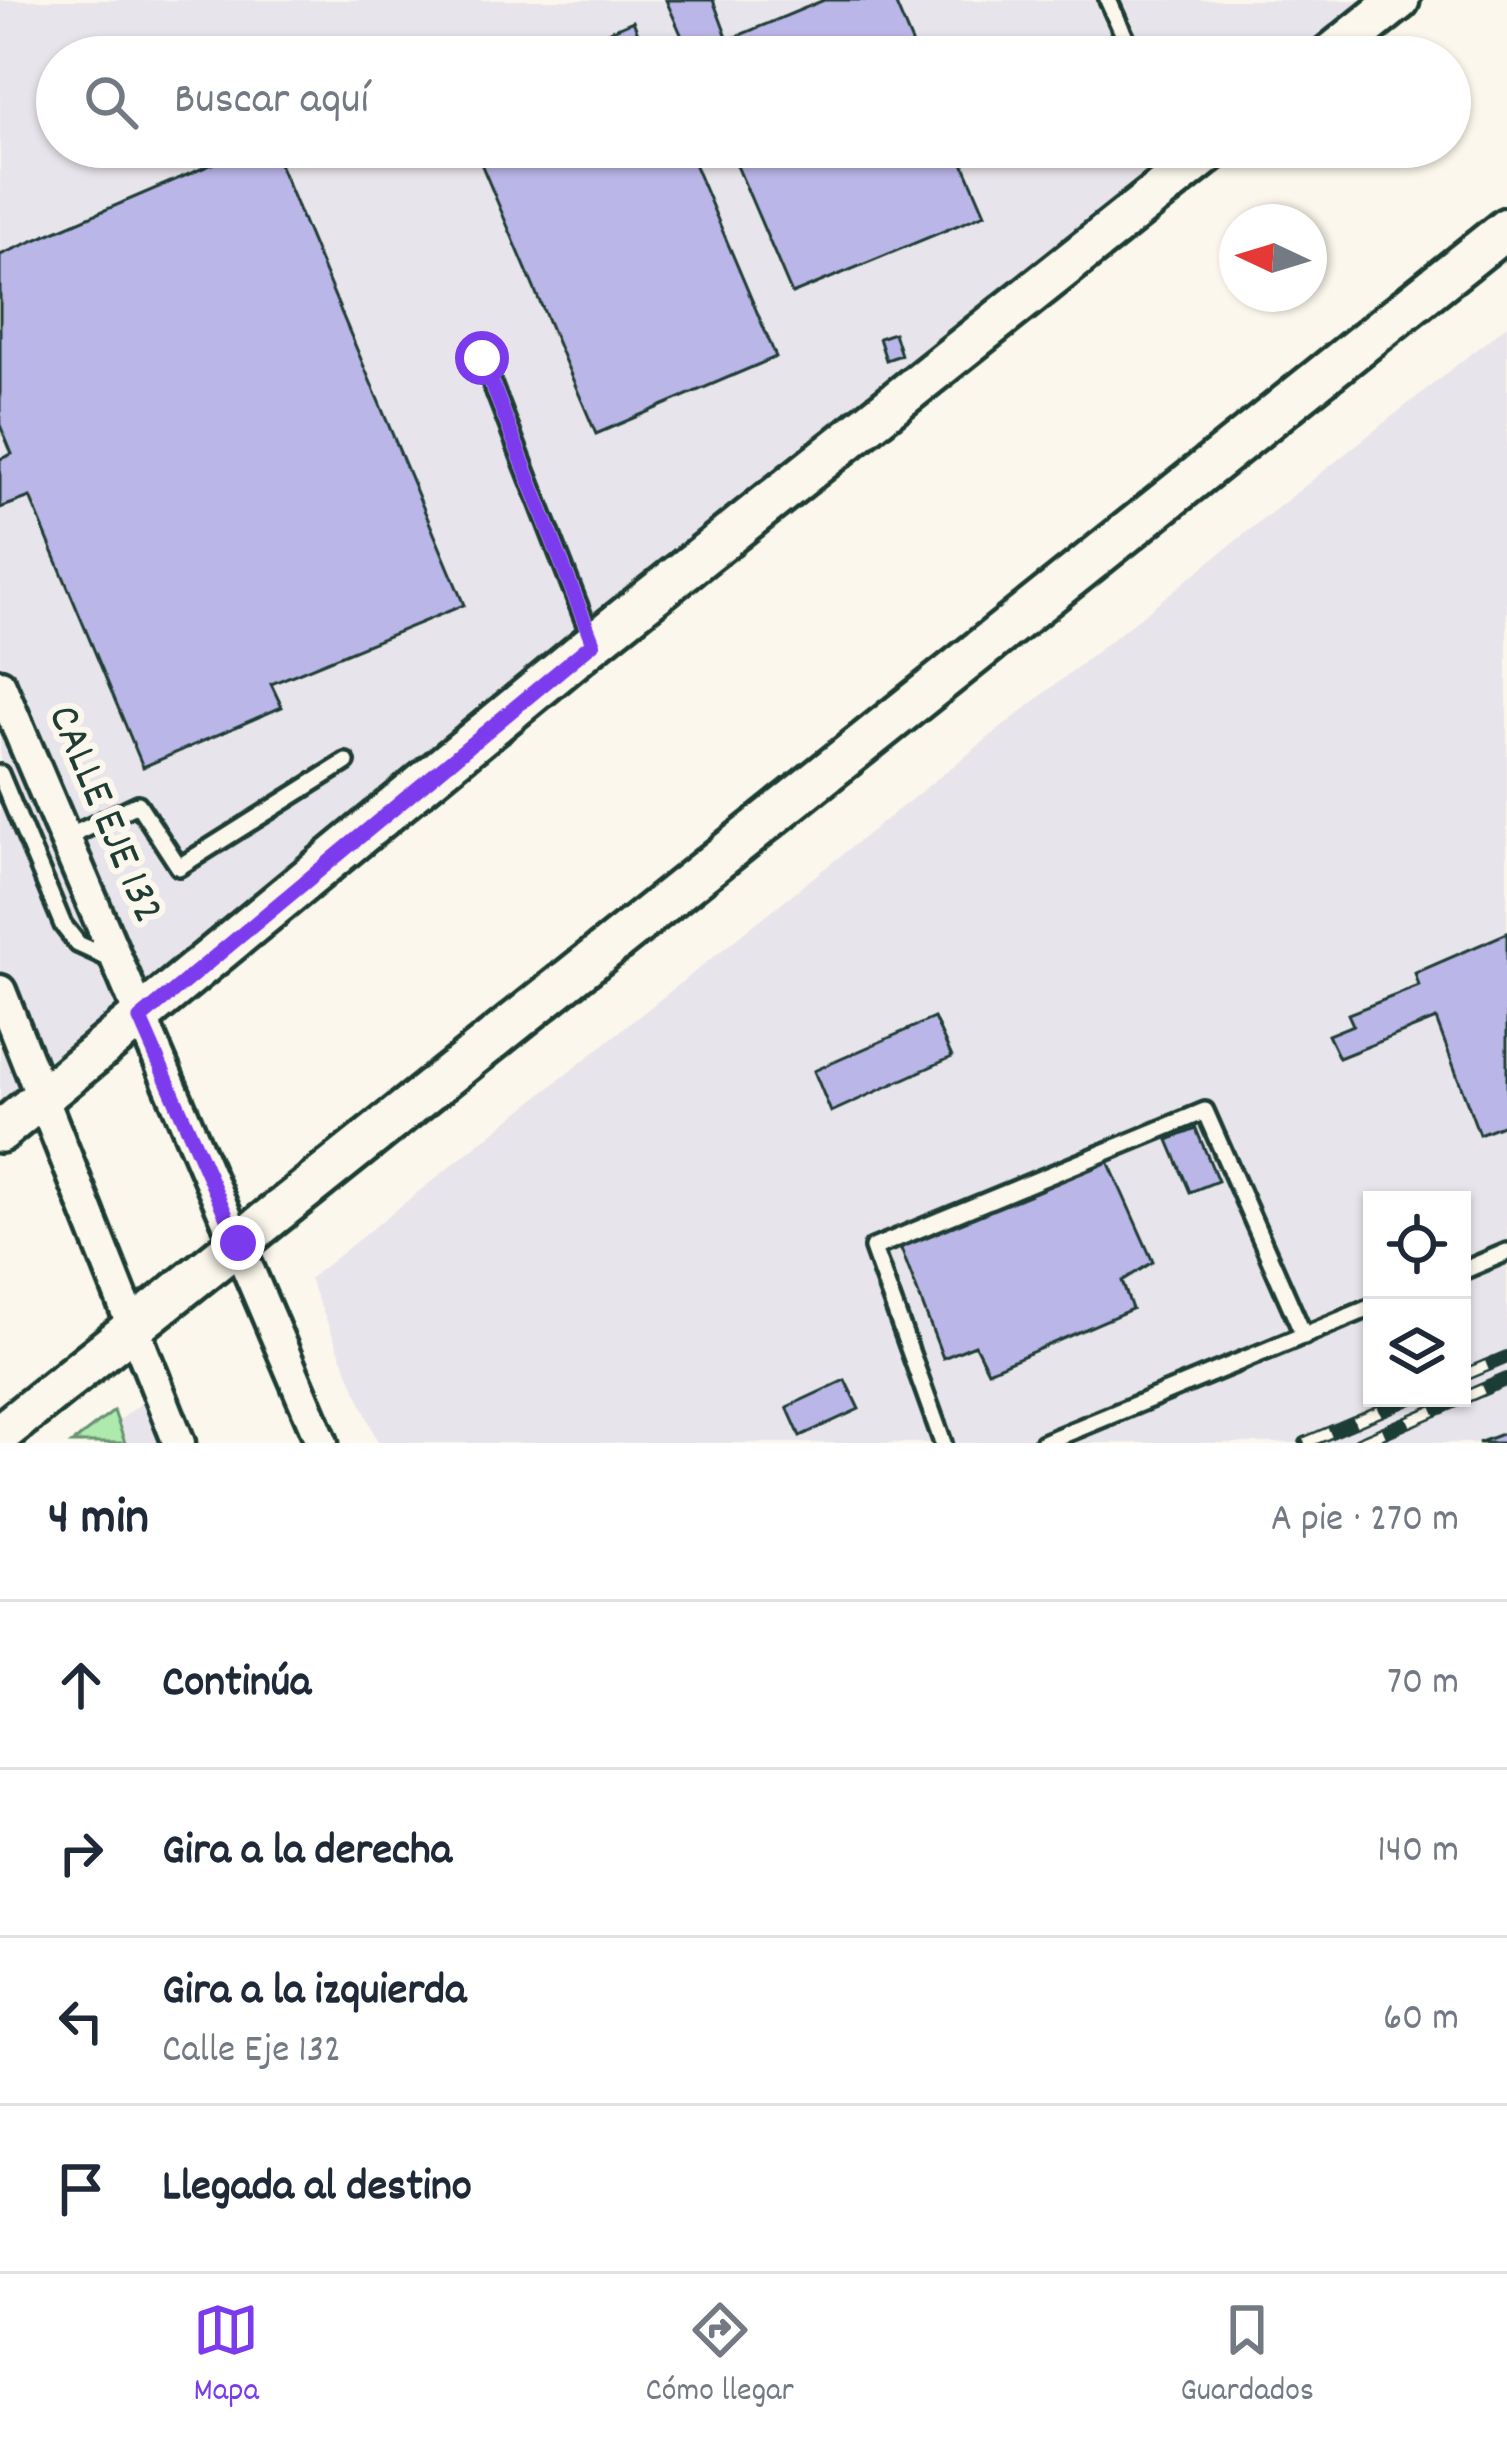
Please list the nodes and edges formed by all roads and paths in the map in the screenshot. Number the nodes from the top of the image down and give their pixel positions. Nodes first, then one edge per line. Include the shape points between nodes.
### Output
1 (1108, 0) edge
2 (1399, 0) edge
3 (1124, 36) edge
4 (1354, 36) edge
5 (1176, 168) edge
6 (1507, 228) edge
7 (482, 358) dead end
8 (593, 643) junction
9 (0, 685) edge
10 (346, 762) dead end
11 (0, 774) edge
12 (66, 838) junction
13 (116, 961) junction
14 (0, 991) edge
15 (140, 1019) junction
16 (42, 1099) junction
17 (0, 1132) edge
18 (238, 1243) junction
19 (1507, 1252) edge
20 (1471, 1266) edge
21 (1363, 1311) edge
22 (131, 1330) junction
23 (1304, 1336) junction
24 (0, 1434) edge
25 (179, 1443) edge
26 (322, 1443) edge
27 (943, 1443) edge
28 (1043, 1443) edge

1 - 3 lane
2 - 4 street
5 - 8 street
6 - 18 street
7 - 8 lane
8 - 15 street
9 - 12 street, CALLE EJE 132
10 - 12 lane via 179,867 138,804
11 - 13 lane via 63,925 79,944
12 - 13 street, CALLE EJE 132
13 - 15 street, CALLE EJE 132
14 - 16 street
15 - 16 street
15 - 18 street, CALLE EJE 132
16 - 17 street
16 - 22 street
18 - 22 street
18 - 26 street, CALLE EJE 132
19 - 20 lane
21 - 23 lane
22 - 24 street
22 - 25 street
23 - 27 lane via 1205,1111 873,1248
23 - 28 lane

